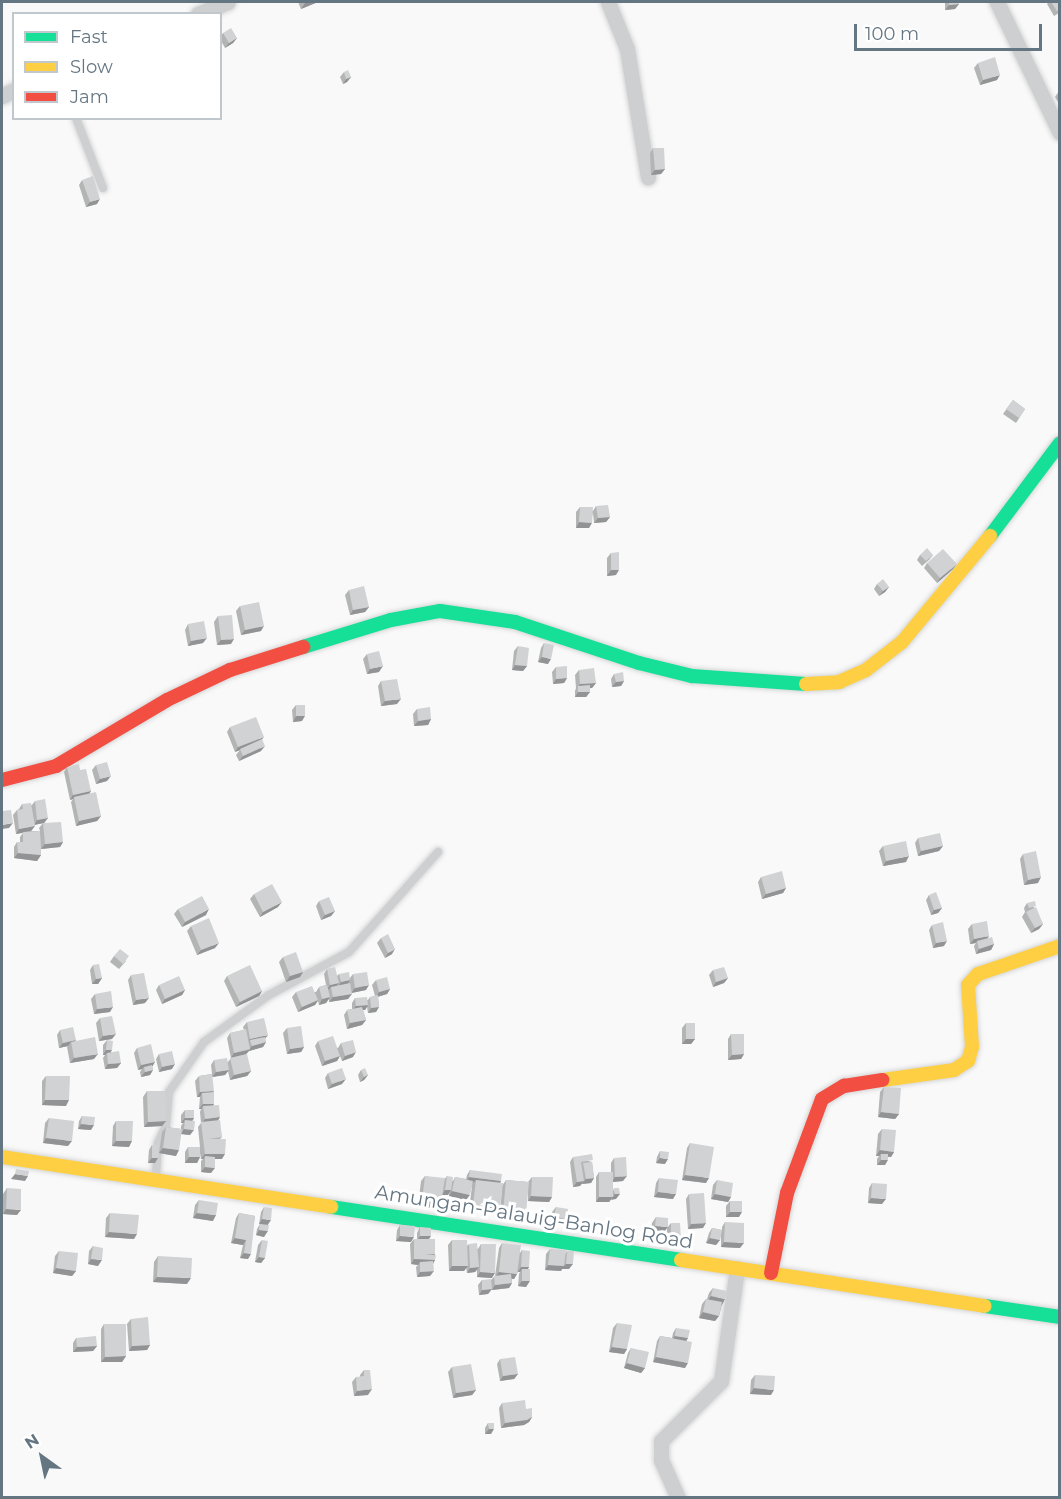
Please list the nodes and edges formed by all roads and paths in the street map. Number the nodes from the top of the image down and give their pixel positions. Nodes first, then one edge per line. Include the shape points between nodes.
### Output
1 (228, 2) edge
2 (608, 2) edge
3 (998, 2) edge
4 (203, 12) edge
5 (77, 120) edge
6 (1059, 133) edge
7 (648, 177) dead end
8 (103, 188) dead end
9 (1059, 443) edge
10 (2, 780) edge
11 (438, 852) dead end
12 (1059, 946) edge
13 (2, 1157) edge
14 (156, 1178) junction
15 (737, 1268) junction
16 (771, 1273) junction
17 (1059, 1317) edge
18 (678, 1497) edge

1 - 4 street
2 - 7 street via 627,49
3 - 6 street
5 - 8 lane
9 - 10 street via 1017,504 902,642 867,670 839,682 810,684 692,676 515,622 440,611 391,620 230,670 167,700 56,766
11 - 14 lane via 349,952 269,994 204,1042 170,1092 166,1126 158,1143
12 - 16 street via 978,974 968,985 972,1047 968,1061 954,1070 844,1086 822,1100 787,1193
13 - 14 street, Amungan-Palauig-Banlog Road
14 - 15 street, Amungan-Palauig-Banlog Road
15 - 16 street, Amungan-Palauig-Banlog Road
15 - 18 street via 721,1381 661,1441 661,1460
16 - 17 street, Amungan-Palauig-Banlog Road

